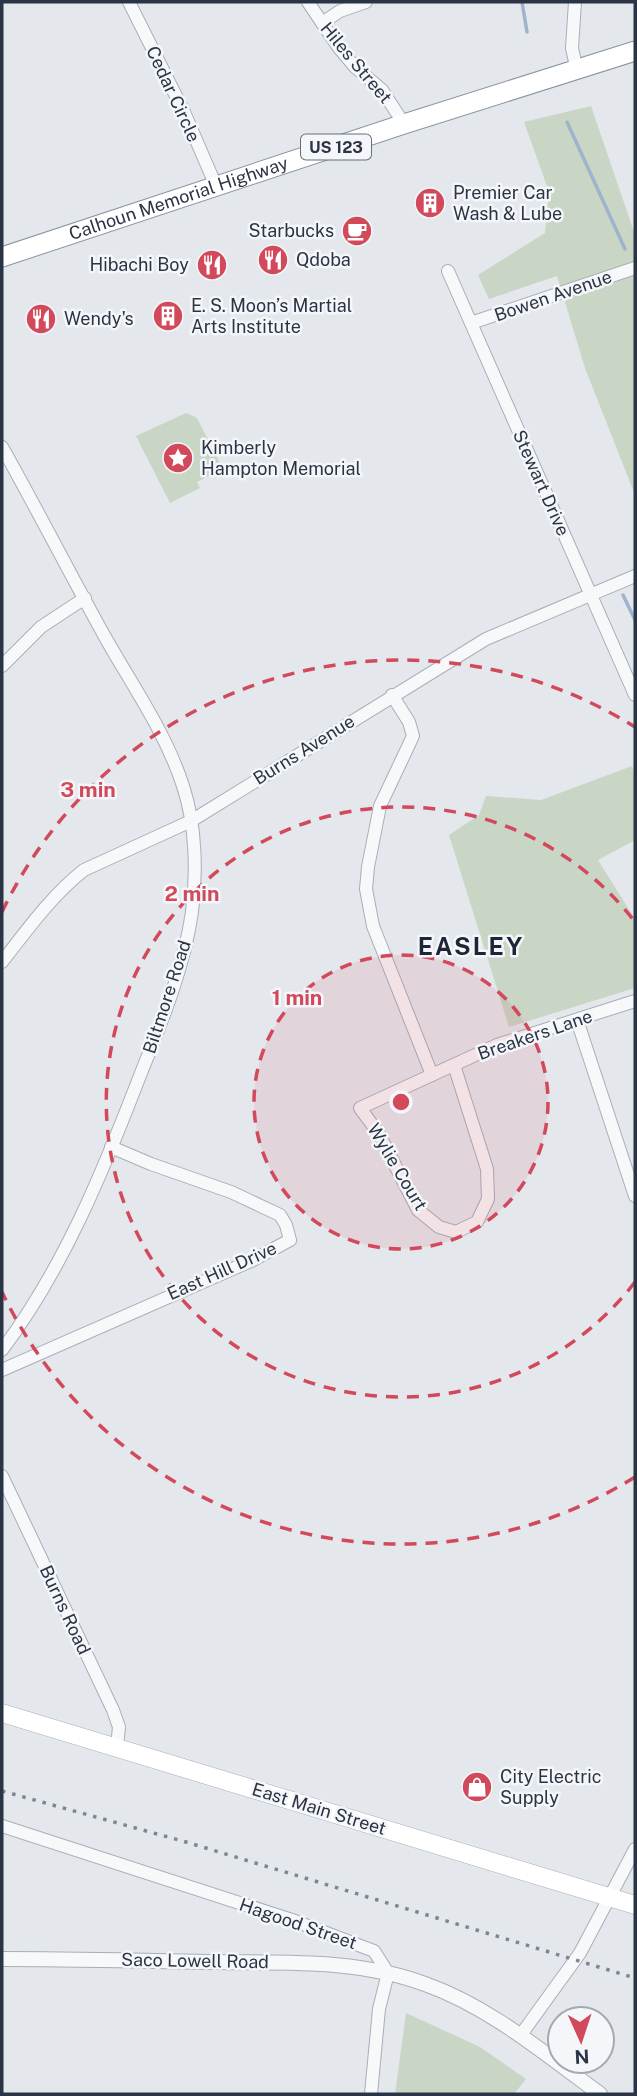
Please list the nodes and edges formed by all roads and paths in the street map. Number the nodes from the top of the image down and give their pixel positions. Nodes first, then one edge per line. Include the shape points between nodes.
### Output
1 (129, 2) edge
2 (308, 2) edge
3 (366, 2) edge
4 (575, 2) edge
5 (322, 23) junction
6 (635, 51) edge
7 (577, 71) junction
8 (404, 124) junction
9 (216, 187) junction
10 (2, 257) edge
11 (635, 268) edge
12 (448, 271) dead end
13 (471, 323) junction
14 (2, 447) edge
15 (635, 576) edge
16 (590, 594) junction
17 (85, 598) junction
18 (2, 666) edge
19 (392, 695) junction
20 (635, 695) edge
21 (191, 821) junction
22 (2, 962) edge
23 (635, 1001) edge
24 (577, 1020) junction
25 (454, 1065) junction
26 (432, 1075) junction
27 (360, 1108) joint
28 (111, 1147) junction
29 (635, 1196) edge
30 (2, 1350) edge
31 (2, 1370) edge
32 (2, 1476) edge
33 (2, 1713) edge
34 (117, 1747) junction
35 (2, 1826) edge
36 (635, 1849) edge
37 (609, 1898) junction
38 (635, 1905) edge
39 (2, 1959) edge
40 (388, 1973) junction
41 (520, 2036) junction
42 (371, 2094) edge
43 (600, 2094) edge

1 - 9 street, Cedar Circle
2 - 5 street, Hiles Street
3 - 5 street
4 - 7 street via 572,48
5 - 8 street, Hiles Street via 355,66 382,90
6 - 7 highway, Calhoun Memorial Highway / US 123
7 - 8 highway, Calhoun Memorial Highway / US 123
8 - 9 highway, Calhoun Memorial Highway / US 123
9 - 10 highway, Calhoun Memorial Highway / US 123
11 - 13 street, Bowen Avenue
12 - 13 street, Stewart Drive
13 - 16 street, Stewart Drive
14 - 17 street, Biltmore Road
15 - 16 street, Burns Avenue
16 - 19 street, Burns Avenue via 486,639
16 - 20 street, Stewart Drive
17 - 18 street via 41,627
17 - 21 street, Biltmore Road via 159,730 183,786
19 - 21 street, Burns Avenue
19 - 26 street via 412,736 380,806 366,889 377,937
21 - 22 street, Burns Avenue via 84,870
21 - 28 street, Biltmore Road via 192,912 182,961
23 - 24 street, Breakers Lane
24 - 25 street, Breakers Lane via 497,1045
24 - 29 street
25 - 26 street, Breakers Lane
25 - 27 street, Wylie Court via 487,1169 488,1199 477,1222 456,1231 439,1227 418,1210 379,1134
26 - 27 street, Breakers Lane
28 - 30 street, Biltmore Road via 47,1286
28 - 31 street, East Hill Drive via 281,1215 290,1240
32 - 34 street, Burns Road via 113,1710
33 - 34 main road, East Main Street
34 - 37 main road, East Main Street
35 - 40 street, Hagood Street via 374,1951
36 - 37 street
37 - 38 main road, East Main Street
37 - 41 street via 575,1960
39 - 40 street, Saco Lowell Road via 314,1963
40 - 41 street via 467,2002
40 - 42 street via 379,2009
41 - 43 street

